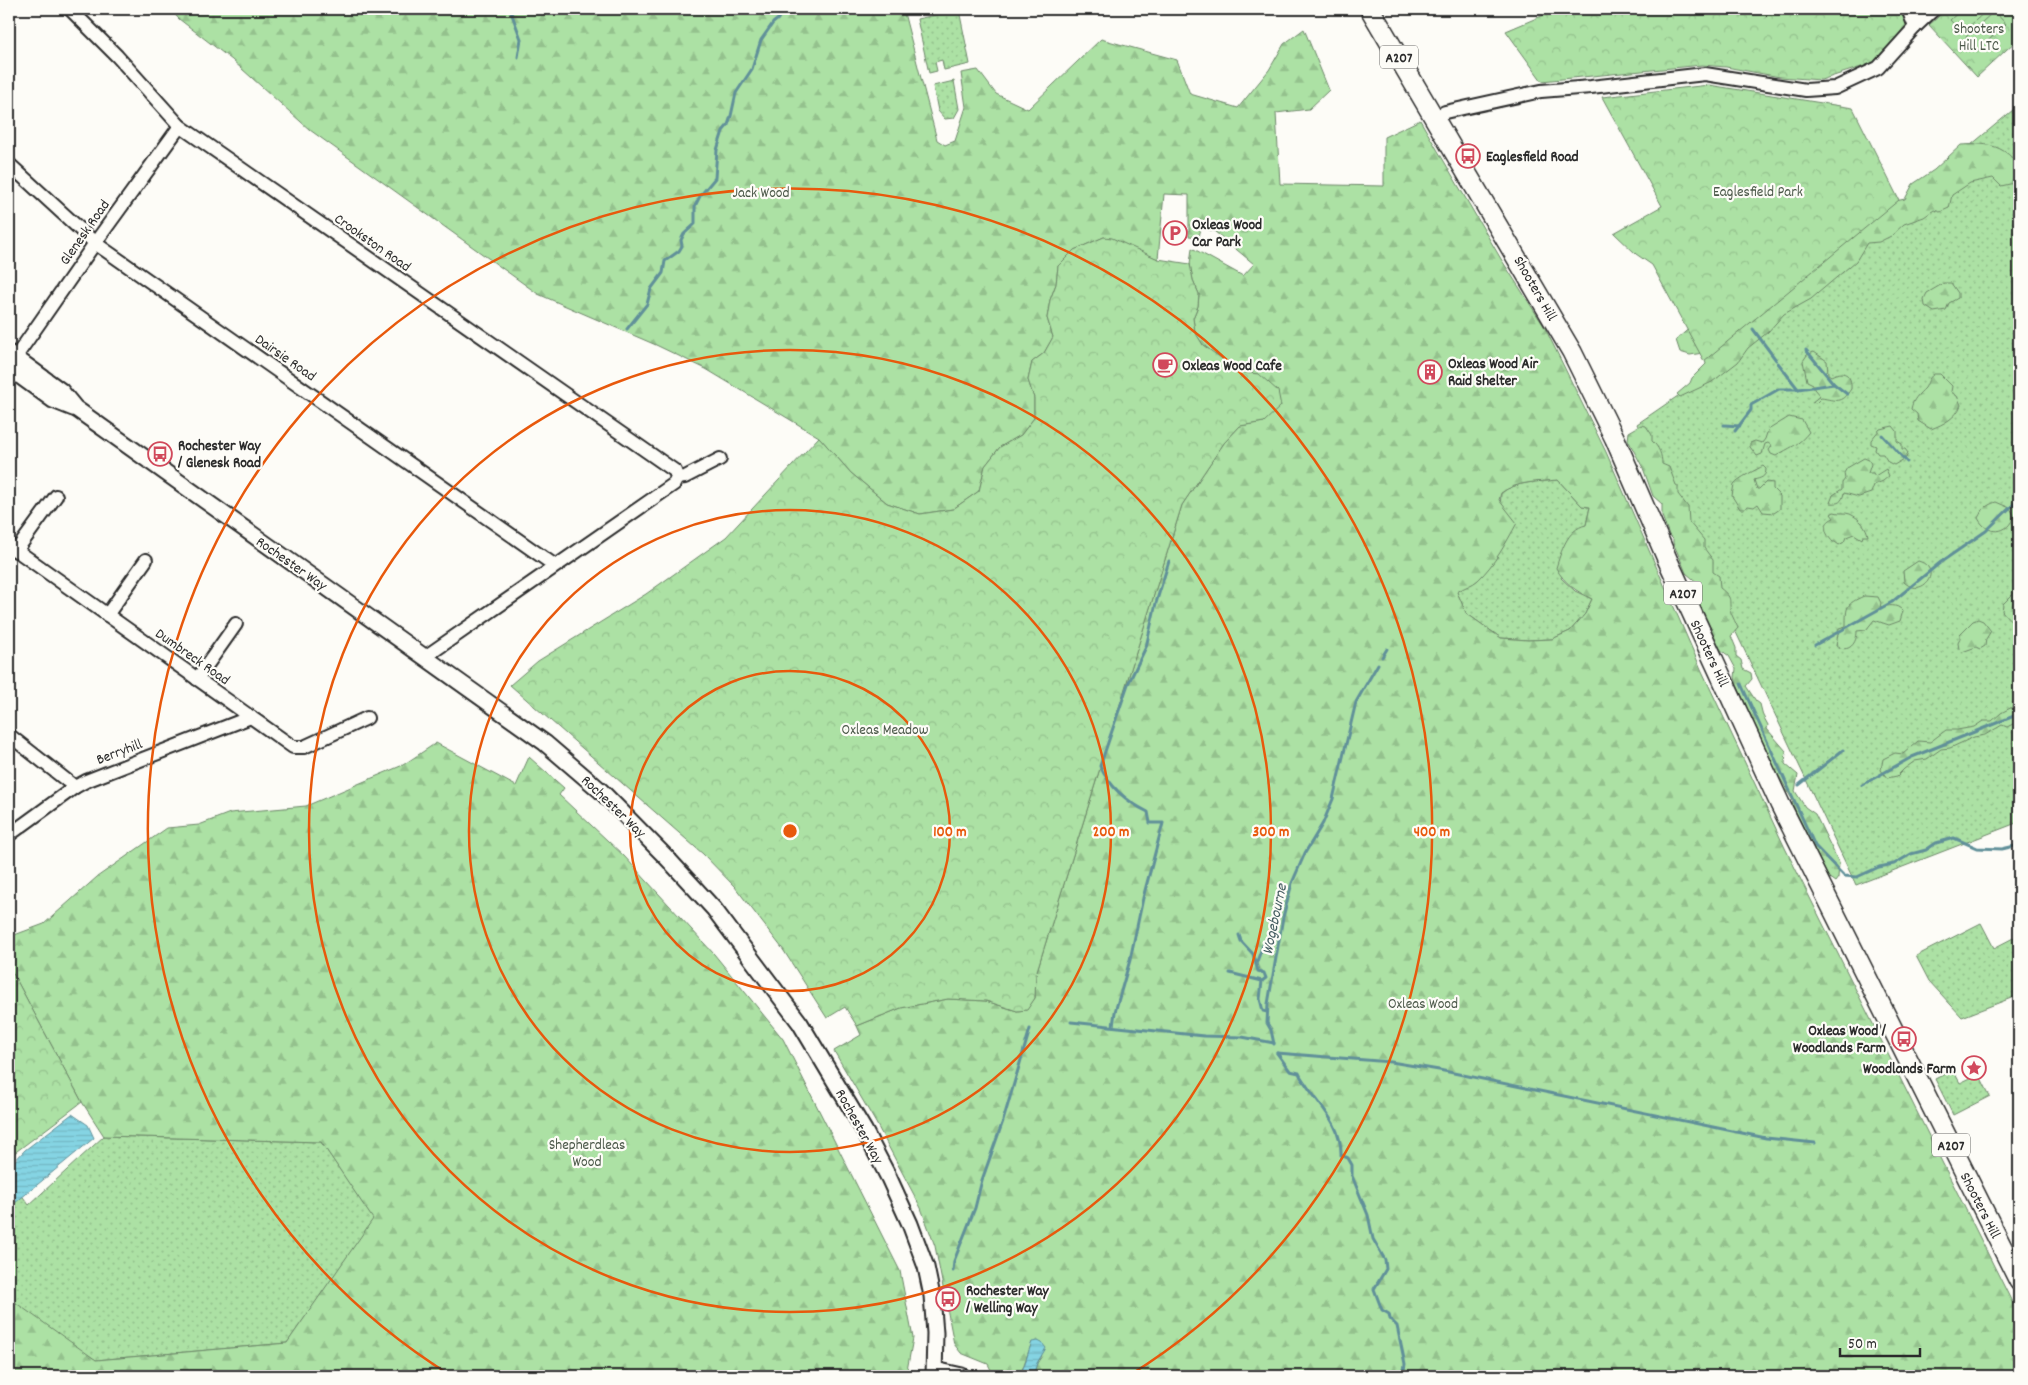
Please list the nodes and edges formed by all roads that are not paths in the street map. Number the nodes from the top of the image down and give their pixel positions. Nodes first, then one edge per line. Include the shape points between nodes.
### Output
1 (70, 9) edge
2 (1370, 9) edge
3 (1908, 9) edge
4 (1934, 9) edge
5 (1915, 27) junction
6 (1435, 118) junction
7 (180, 126) junction
8 (9, 164) edge
9 (95, 244) junction
10 (11, 360) edge
11 (720, 458) dead end
12 (677, 478) junction
13 (56, 496) dead end
14 (13, 548) edge
15 (146, 560) dead end
16 (554, 565) junction
17 (107, 615) junction
18 (236, 624) dead end
19 (424, 657) junction
20 (197, 679) junction
21 (251, 717) junction
22 (367, 718) dead end
23 (9, 735) edge
24 (75, 787) junction
25 (9, 835) edge
26 (2019, 1281) edge
27 (935, 1373) edge
28 (962, 1376) edge

1 - 7 street, Crookston Road
2 - 6 main road, Shooters Hill / A207
3 - 5 street
4 - 5 street
5 - 6 street via 1878,68 1835,88 1806,90 1705,74 1533,92 1445,112
6 - 26 main road, Shooters Hill / A207 via 1572,352 1615,439 1780,804
7 - 9 street, Glenesk Road
7 - 12 street, Crookston Road via 675,471
8 - 9 street, Dairsie Road
9 - 10 street, Glenesk Road
9 - 16 street, Dairsie Road
10 - 19 street, Rochester Way via 53,400 75,408
11 - 12 street
12 - 16 street via 674,484
13 - 14 street
14 - 17 street, Dumbreck Road
15 - 17 street
16 - 19 street
17 - 20 street, Dumbreck Road
18 - 20 street
19 - 27 street, Rochester Way via 545,743 601,791 714,908 800,1023 864,1130 910,1224 926,1267 932,1296
20 - 21 street, Dumbreck Road
21 - 22 street, Dumbreck Road via 298,747
21 - 24 street, Berryhill
23 - 24 street
24 - 25 street, Berryhill
27 - 28 street

